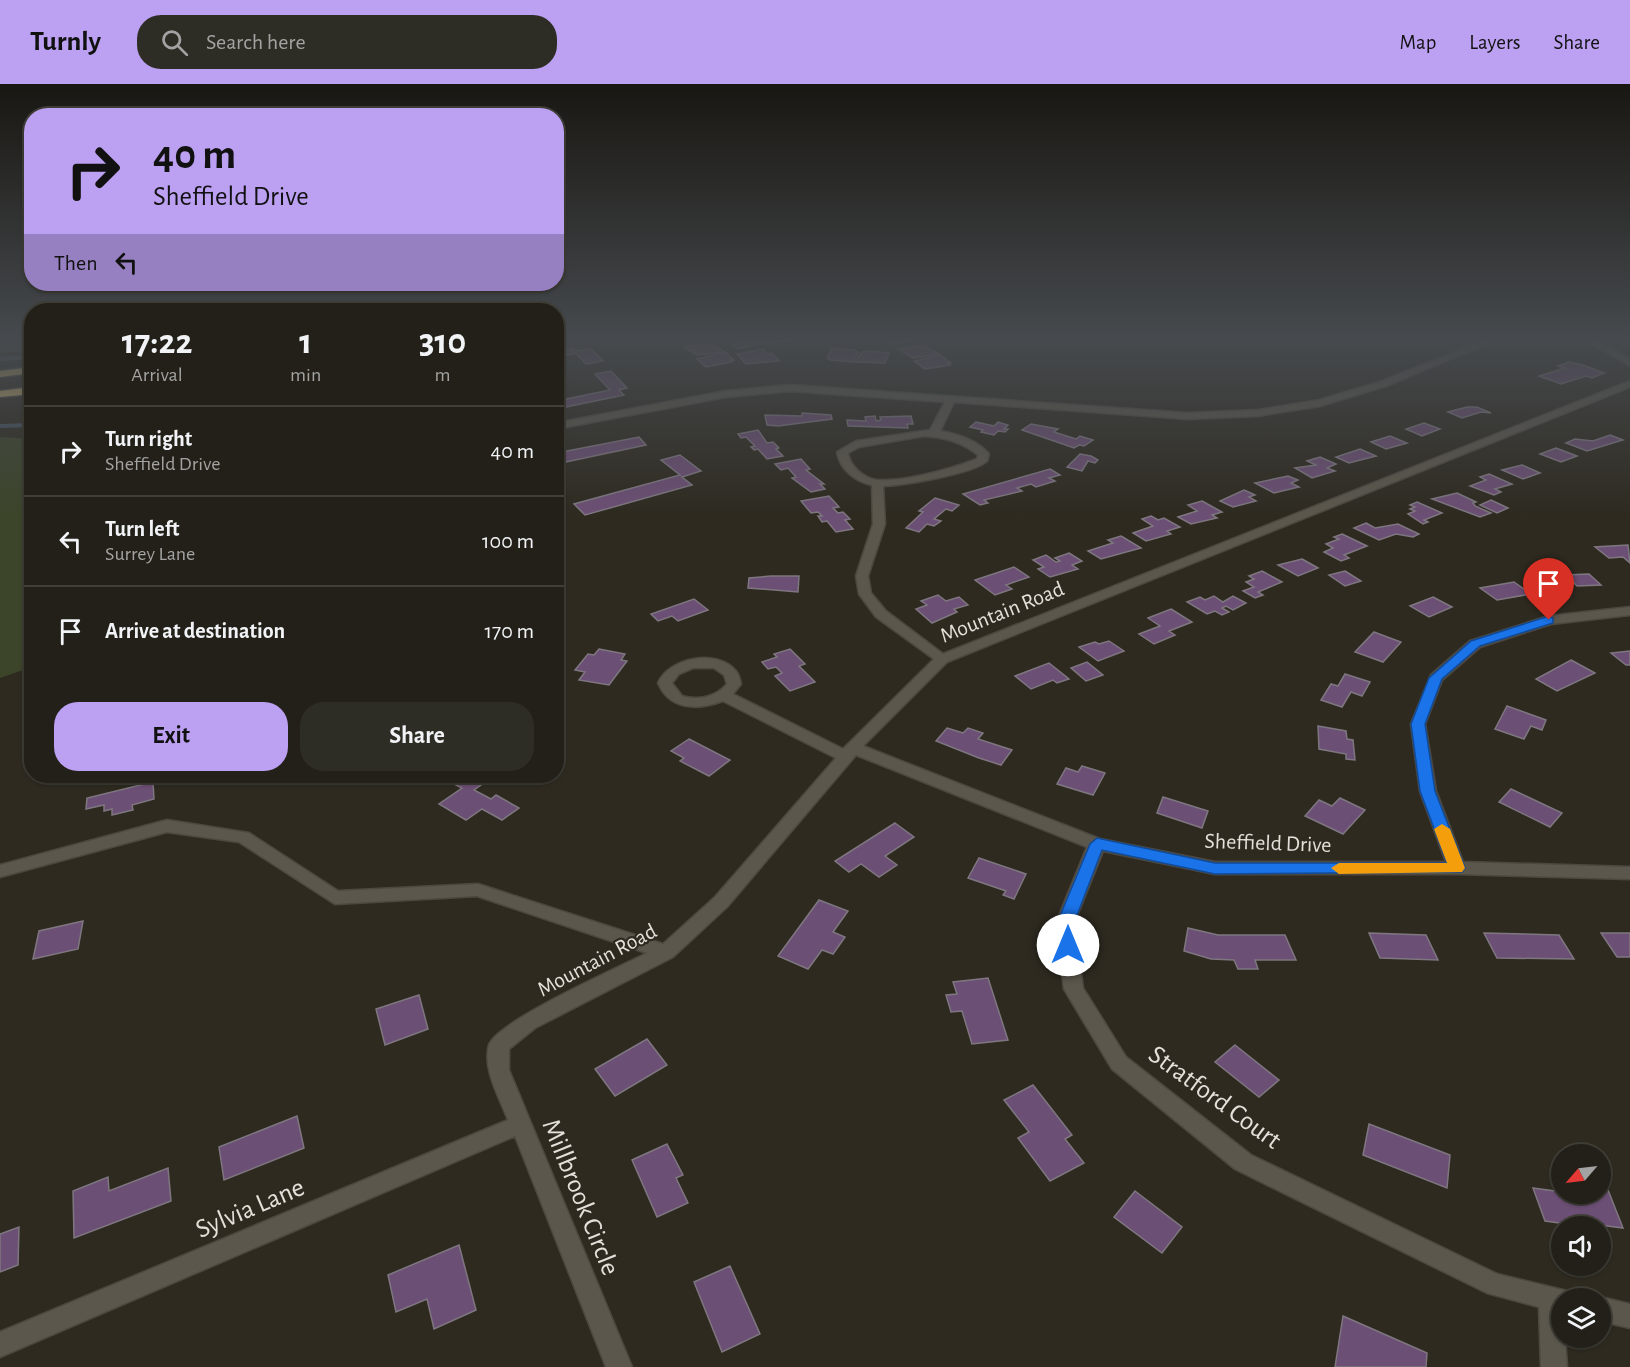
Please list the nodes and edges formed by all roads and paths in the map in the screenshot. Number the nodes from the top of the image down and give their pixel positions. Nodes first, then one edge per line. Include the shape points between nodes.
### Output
1 (711, 397) edge
2 (926, 397) edge
3 (1340, 397) edge
4 (1598, 397) edge
5 (951, 399) junction
6 (564, 424) edge
7 (934, 433) junction
8 (877, 483) junction
9 (1630, 611) edge
10 (942, 659) junction
11 (724, 696) dead end
12 (849, 752) junction
13 (1097, 844) junction
14 (1457, 868) junction
15 (0, 871) edge
16 (1630, 873) edge
17 (666, 952) junction
18 (499, 1046) joint
19 (521, 1124) junction
20 (1551, 1298) edge
21 (1611, 1312) edge
22 (1630, 1316) edge
23 (0, 1345) edge
24 (1555, 1348) edge
25 (619, 1367) edge
26 (1554, 1367) edge

1 - 6 street
2 - 5 street
3 - 5 street via 1258,413 1188,416
4 - 10 street, Mountain Road
5 - 7 street
7 - 8 street via 856,444 842,452 842,460 859,477
7 - 8 street via 971,443 984,454 982,461 967,468
8 - 10 street via 879,524 862,576 865,594 881,614
9 - 14 street via 1549,620 1475,644 1436,678 1418,724 1428,791
10 - 12 street, Mountain Road
11 - 12 street, Sheffield Drive
12 - 13 street, Sheffield Drive
12 - 17 street, Mountain Road via 721,903
13 - 14 street, Sheffield Drive via 1215,868
13 - 20 street, Stratford Court via 1065,923 1074,989 1119,1063 1243,1162 1495,1284
14 - 16 street, Sheffield Drive
15 - 17 street via 167,826 243,837 335,898 478,890
17 - 18 street, Mountain Road via 528,1022
18 - 19 street, Millbrook Circle via 499,1070
19 - 23 street, Sylvia Lane
19 - 25 street, Millbrook Circle
21 - 22 street
24 - 26 street

